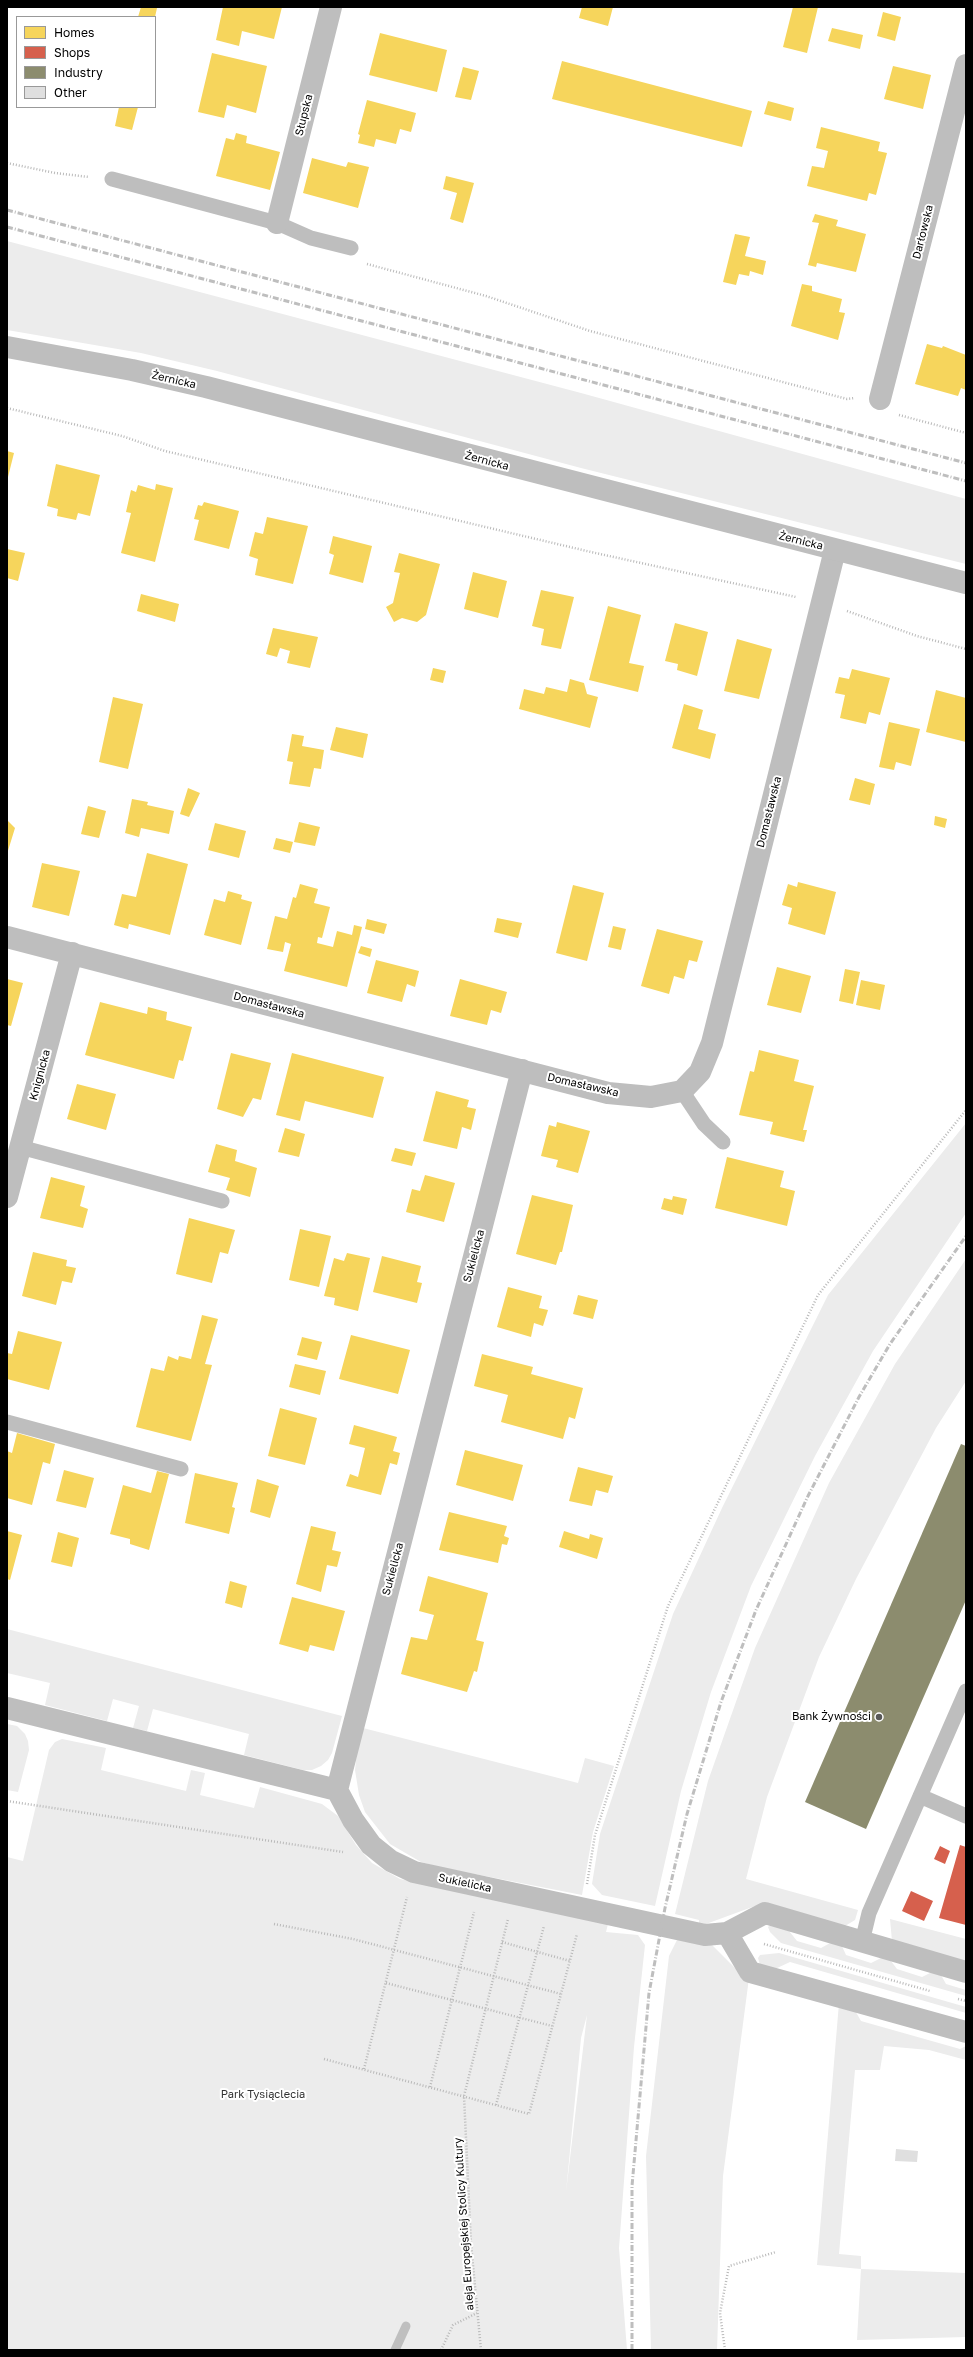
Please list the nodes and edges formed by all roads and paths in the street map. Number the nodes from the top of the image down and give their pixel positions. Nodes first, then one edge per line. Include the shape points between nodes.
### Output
1 (331, 7) edge
2 (966, 65) edge
3 (7, 163) edge
4 (112, 179) joint
5 (277, 222) junction
6 (351, 248) joint
7 (7, 347) edge
8 (880, 399) junction
9 (7, 408) edge
10 (966, 433) edge
11 (835, 550) junction
12 (966, 583) edge
13 (821, 602) junction
14 (966, 649) edge
15 (7, 937) edge
16 (72, 953) junction
17 (522, 1070) junction
18 (682, 1091) junction
19 (966, 1110) edge
20 (722, 1142) dead end
21 (20, 1147) junction
22 (7, 1197) edge
23 (222, 1201) dead end
24 (7, 1422) edge
25 (181, 1469) dead end
26 (966, 1692) edge
27 (7, 1708) edge
28 (337, 1790) junction
29 (920, 1796) junction
30 (7, 1801) edge
31 (966, 1816) edge
32 (371, 1844) junction
33 (414, 1872) junction
34 (480, 1886) junction
35 (514, 1893) junction
36 (551, 1900) junction
37 (582, 1908) junction
38 (274, 1924) dead end
39 (727, 1933) junction
40 (502, 1942) junction
41 (862, 1942) junction
42 (762, 1943) dead end
43 (394, 1949) junction
44 (537, 1952) junction
45 (570, 1961) junction
46 (460, 1967) junction
47 (966, 1972) edge
48 (494, 1976) junction
49 (386, 1982) junction
50 (528, 1985) junction
51 (936, 1993) dead end
52 (561, 1994) junction
53 (951, 1997) dead end
54 (452, 2000) junction
55 (966, 2001) edge
56 (486, 2009) junction
57 (520, 2017) junction
58 (552, 2026) junction
59 (966, 2032) edge
60 (324, 2059) dead end
61 (364, 2069) junction
62 (430, 2087) junction
63 (464, 2096) junction
64 (496, 2105) junction
65 (776, 2252) dead end
66 (478, 2314) junction
67 (441, 2350) edge
68 (481, 2350) edge
69 (725, 2350) edge

1 - 5 street, Słupska
2 - 8 street, Darłowska
3 - 4 path via 55,173
4 - 5 lane
5 - 6 lane via 311,238
6 - 8 path via 357,261 486,296 590,331 847,399 870,396
7 - 11 street, Żernicka via 206,387
8 - 10 path via 886,401 897,414
9 - 13 path via 122,436 165,451 298,483 591,552
11 - 12 street, Żernicka
11 - 13 street, Domasławska
13 - 14 path via 917,636
13 - 18 street, Domasławska via 712,1043 700,1072
15 - 16 street, Domasławska
16 - 17 street, Domasławska
16 - 21 street, Knignicka
17 - 18 street, Domasławska via 608,1093 652,1097
17 - 28 street, Sukielicka
18 - 20 lane via 704,1124
19 - 37 path via 818,1296 672,1599 595,1835
21 - 22 street, Knignicka
21 - 23 lane
24 - 25 lane
26 - 29 lane
27 - 28 street
28 - 32 street, Sukielicka via 353,1820
29 - 31 lane
29 - 41 lane via 869,1913
30 - 32 path via 361,1855
32 - 33 street, Sukielicka via 391,1861
33 - 34 street, Sukielicka
33 - 43 path
34 - 35 street, Sukielicka
34 - 46 path
35 - 36 street, Sukielicka
35 - 40 path, aleja Europejskiej Stolicy Kultury
36 - 37 street, Sukielicka
36 - 44 path
37 - 39 street, Sukielicka via 705,1935
37 - 45 path
38 - 43 path
39 - 41 street via 765,1913
39 - 59 street via 750,1972
40 - 44 path
40 - 48 path, aleja Europejskiej Stolicy Kultury
41 - 47 street
42 - 51 path
43 - 46 path
43 - 49 path
44 - 45 path
44 - 50 path
45 - 52 path
46 - 48 path
46 - 54 path
48 - 50 path
48 - 56 path, aleja Europejskiej Stolicy Kultury
49 - 54 path
49 - 61 path
50 - 52 path
50 - 57 path
52 - 58 path
53 - 55 path
54 - 56 path
54 - 62 path
56 - 57 path
56 - 63 path, aleja Europejskiej Stolicy Kultury
57 - 58 path
57 - 64 path
58 - 64 path via 529,2114
60 - 61 path
61 - 62 path
62 - 63 path
63 - 64 path
63 - 66 path, aleja Europejskiej Stolicy Kultury via 471,2244
65 - 69 path via 729,2266 720,2313
66 - 67 path via 453,2325
66 - 68 path, aleja Europejskiej Stolicy Kultury

